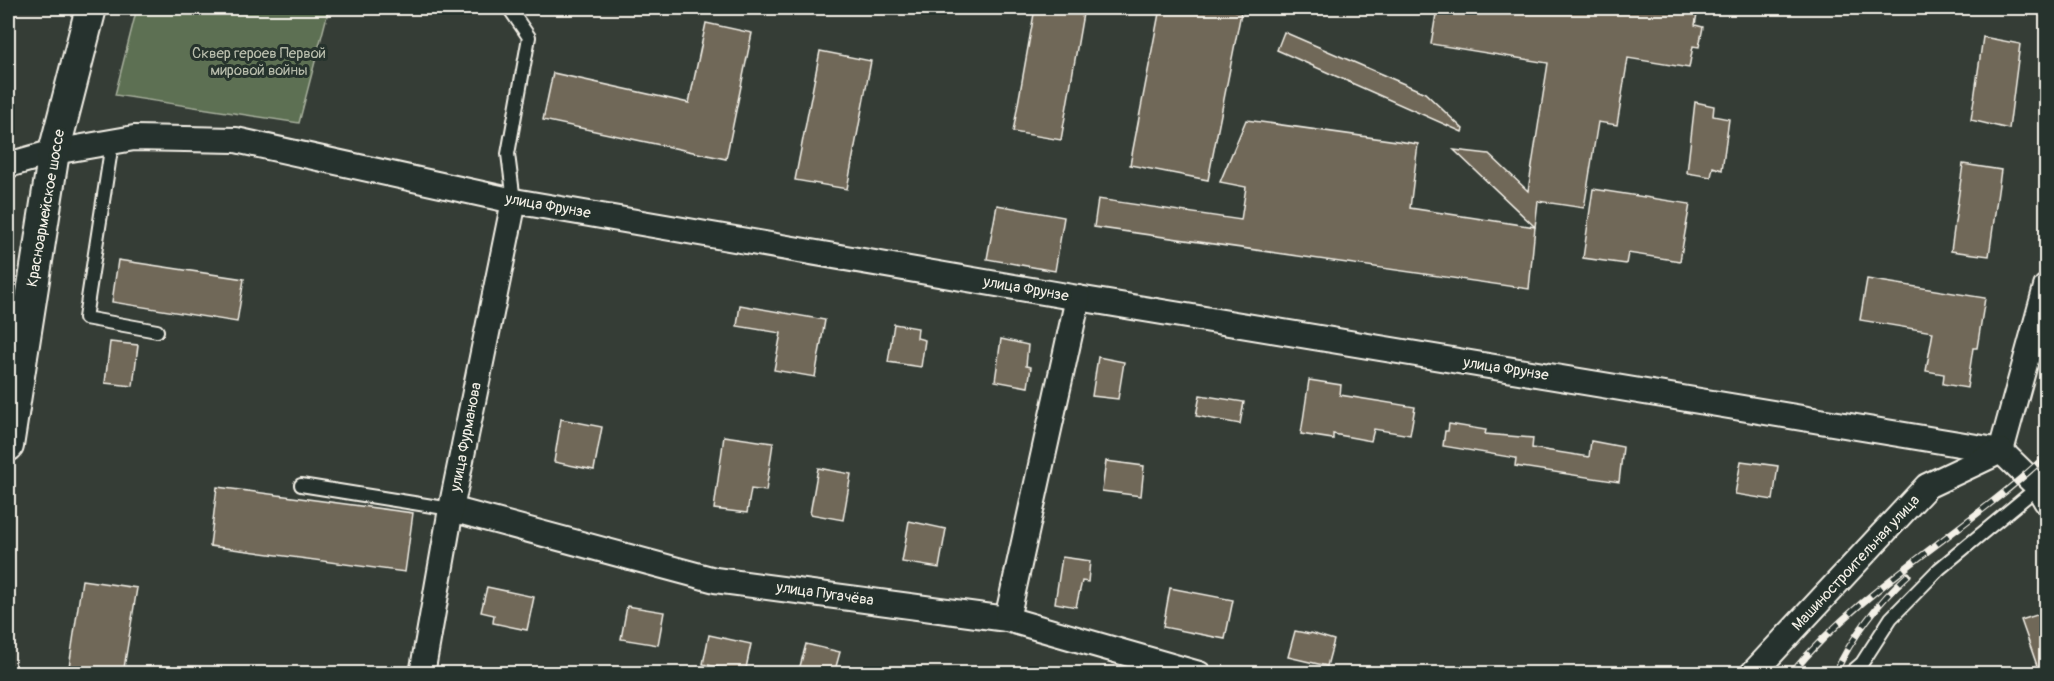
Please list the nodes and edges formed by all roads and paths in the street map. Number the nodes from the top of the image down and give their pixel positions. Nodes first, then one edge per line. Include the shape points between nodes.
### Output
1 (91, 8) edge
2 (509, 8) edge
3 (111, 142) junction
4 (54, 152) junction
5 (8, 165) edge
6 (514, 201) junction
7 (2046, 287) edge
8 (1078, 298) junction
9 (157, 331) dead end
10 (8, 446) edge
11 (2001, 451) junction
12 (301, 485) dead end
13 (2042, 494) edge
14 (451, 510) junction
15 (1007, 619) junction
16 (422, 674) edge
17 (1199, 674) edge
18 (1752, 674) edge
19 (1849, 674) edge

1 - 4 street, Красноармейское шоссе
2 - 6 lane via 529,37 508,154
3 - 4 street, улица Фрунзе
3 - 6 street, улица Фрунзе via 134,138 236,140
3 - 9 lane via 85,318
4 - 5 street, улица Фрунзе
4 - 10 street, Красноармейское шоссе
6 - 8 street, улица Фрунзе
6 - 14 street, улица Фурманова
7 - 11 street
8 - 11 street, улица Фрунзе
8 - 15 street
11 - 13 street
11 - 18 street, Машиностроительная улица via 1927,486
12 - 14 lane
13 - 19 lane via 1939,569 1891,618 1863,663
14 - 15 street, улица Пугачёва via 715,580
14 - 16 street, улица Фурманова
15 - 17 street, улица Пугачёва

